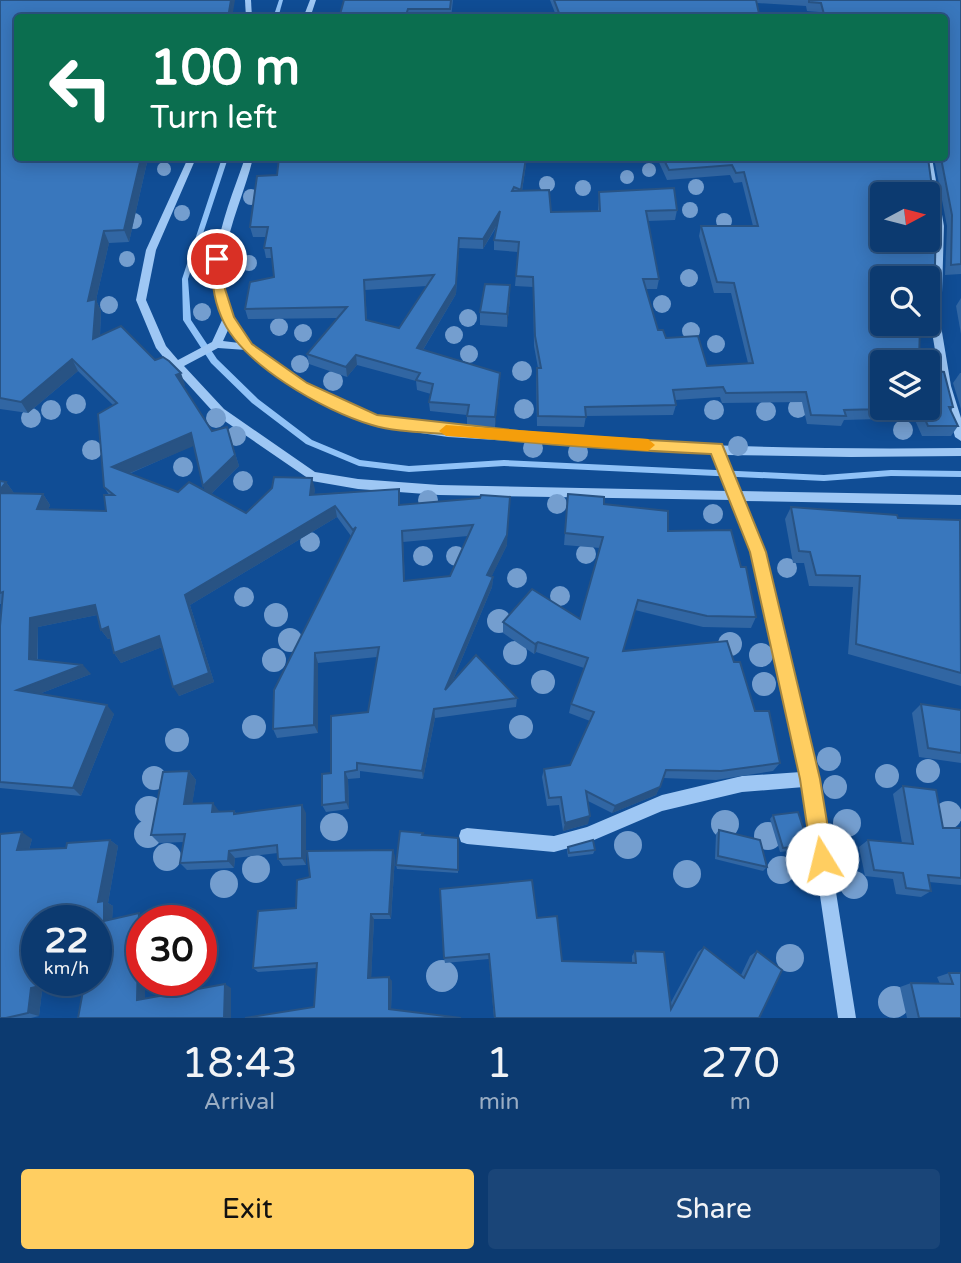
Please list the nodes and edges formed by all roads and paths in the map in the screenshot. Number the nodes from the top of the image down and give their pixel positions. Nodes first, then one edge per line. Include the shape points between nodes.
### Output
1 (191, 161) edge
2 (247, 161) edge
3 (928, 161) edge
4 (228, 318) junction
5 (216, 344) junction
6 (248, 347) junction
7 (175, 366) junction
8 (961, 437) edge
9 (717, 448) junction
10 (961, 452) edge
11 (738, 495) junction
12 (961, 500) edge
13 (810, 779) junction
14 (467, 836) dead end
15 (847, 1018) edge

1 - 7 street via 151,250 141,300 161,348
2 - 4 street via 217,259 219,289
3 - 8 street via 939,226 936,326
4 - 5 street
4 - 6 street
5 - 6 street
5 - 7 street
6 - 9 street via 302,387 375,421 542,440
7 - 11 street via 220,412 312,476 439,490
9 - 10 street via 851,454
9 - 11 street
11 - 12 street
11 - 13 street via 758,552
13 - 14 street via 742,784 662,803 554,844
13 - 15 street

